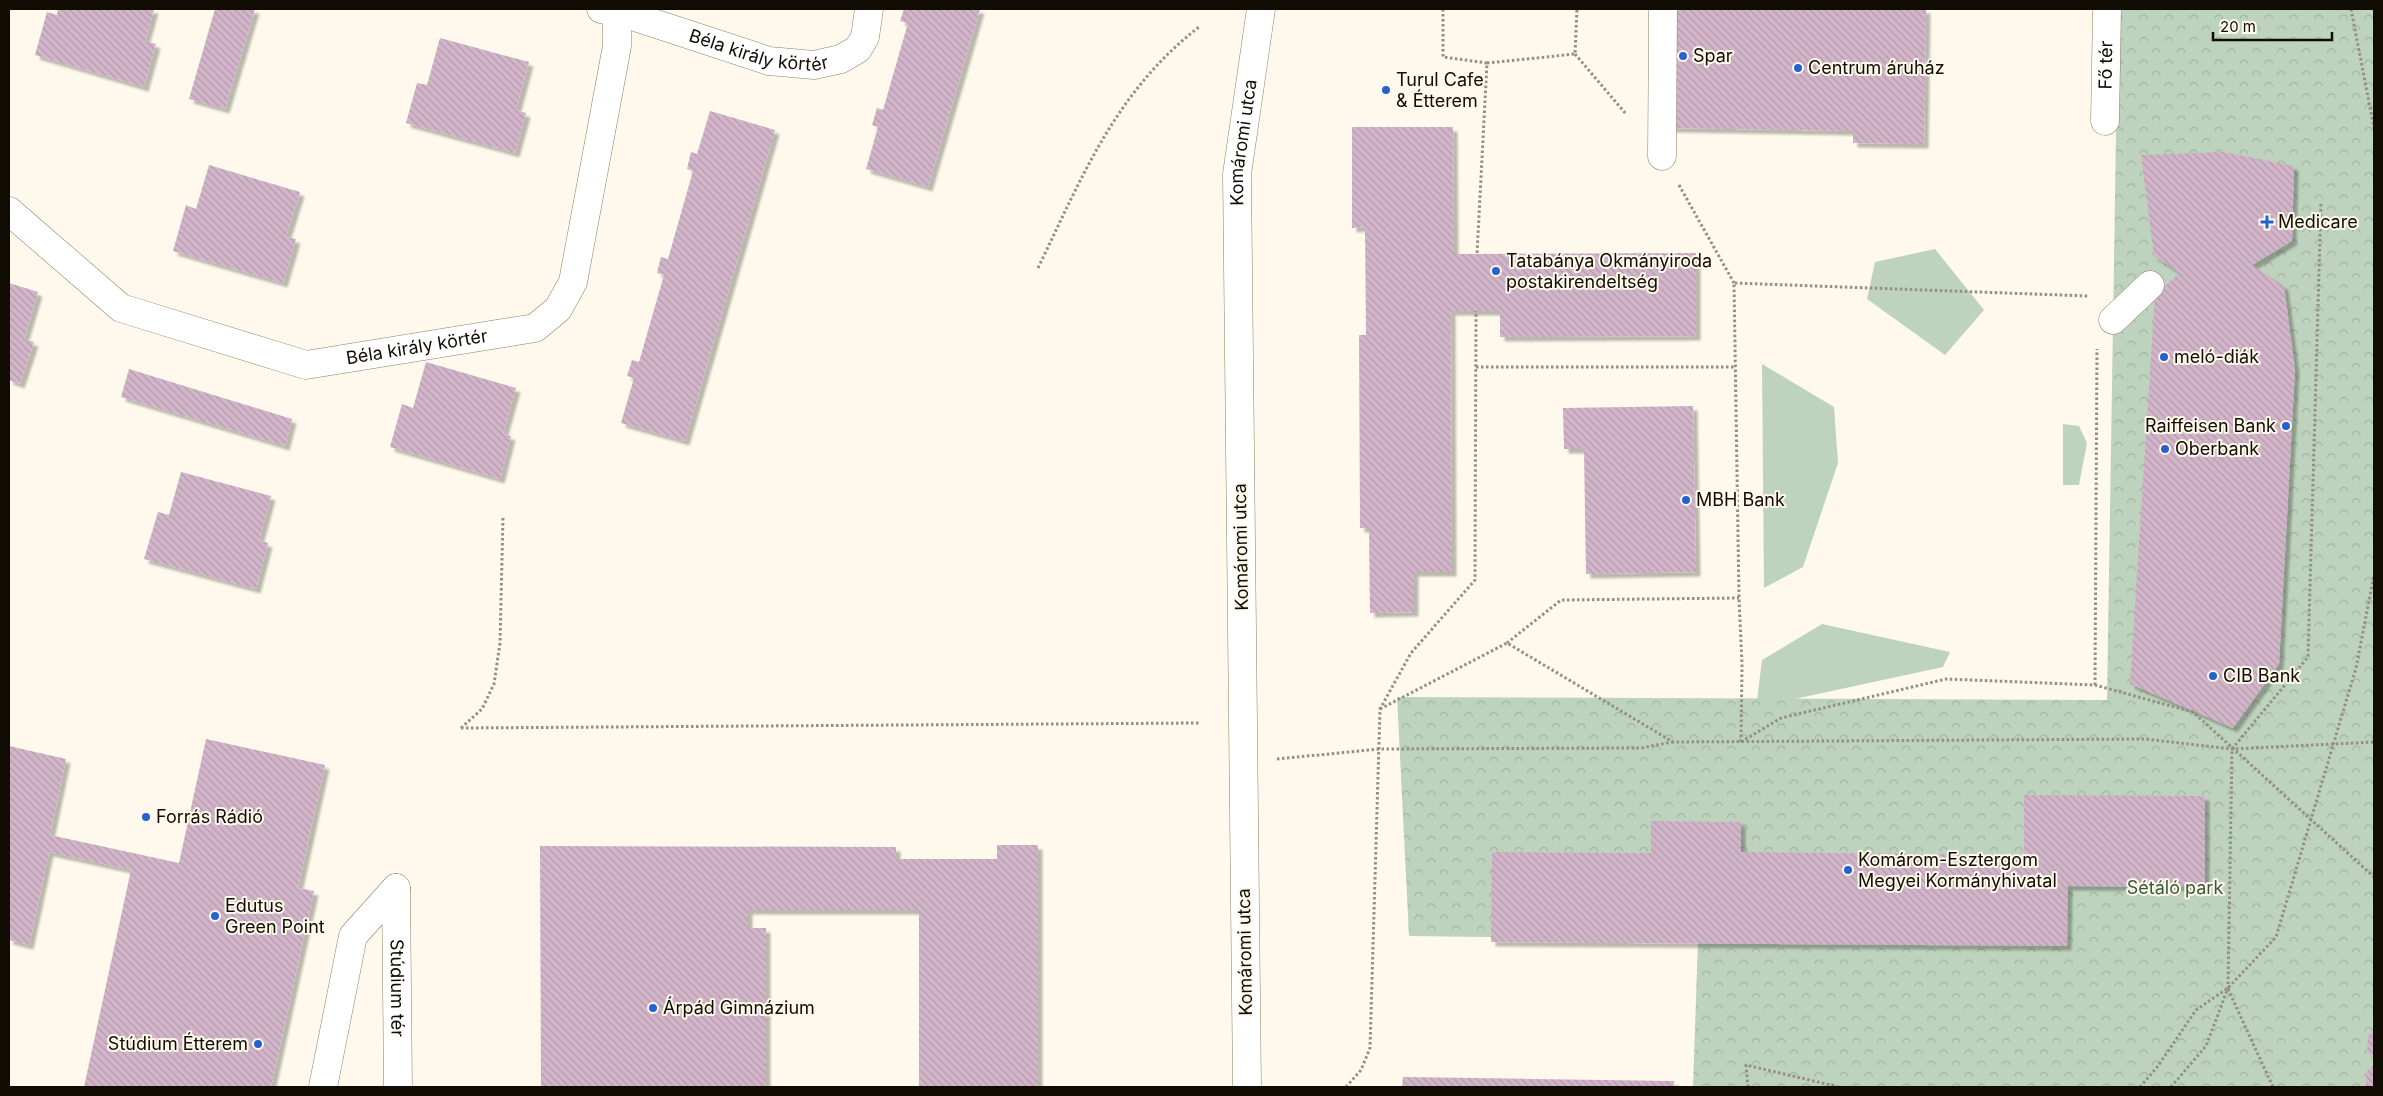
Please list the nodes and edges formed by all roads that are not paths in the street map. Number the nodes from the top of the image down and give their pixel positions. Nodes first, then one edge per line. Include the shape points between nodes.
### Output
1 (869, 9) edge
2 (1262, 9) edge
3 (1663, 9) edge
4 (2107, 9) edge
5 (612, 10) edge
6 (2105, 121) dead end
7 (1662, 156) road end
8 (9, 211) edge
9 (2150, 285) dead end
10 (2113, 320) dead end
11 (323, 1087) edge
12 (398, 1087) edge
13 (1247, 1087) edge

1 - 5 street, Béla király körtér via 865,37 858,49 841,59 814,65 769,61
2 - 13 street, Komáromi utca via 1237,174
3 - 7 street
4 - 6 street, Fő tér
5 - 8 street, Béla király körtér via 617,46 572,282 558,309 535,328 306,365 121,308
9 - 10 street
11 - 12 street, Stúdium tér via 353,936 396,888

